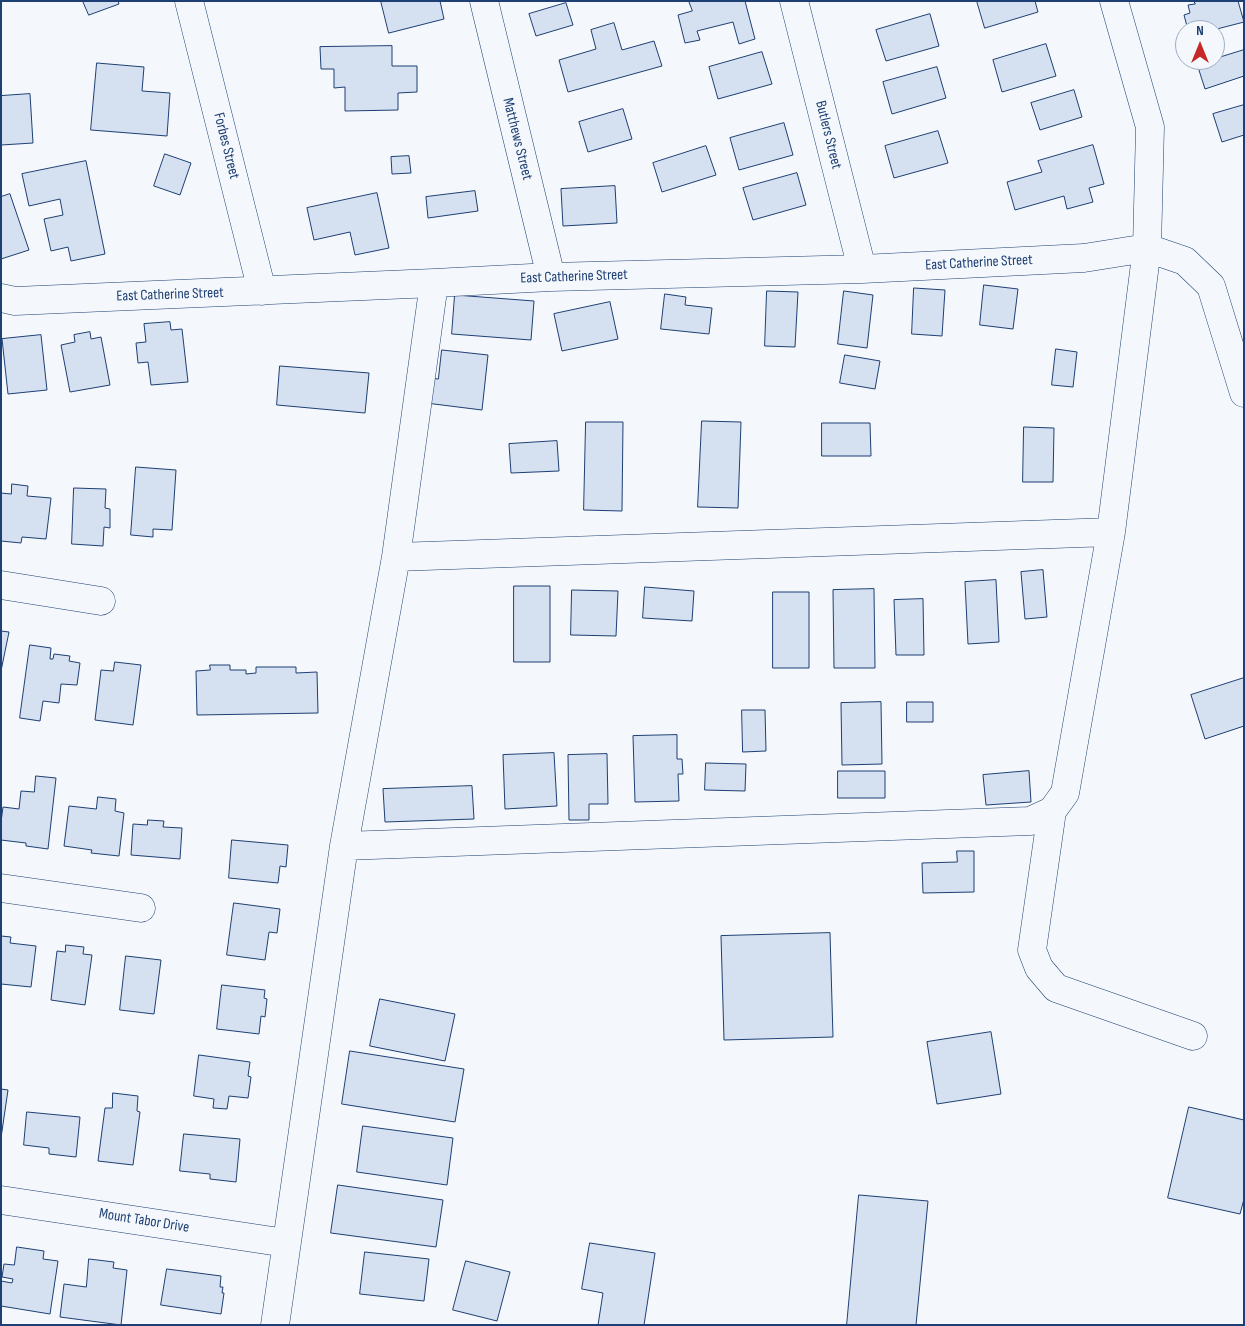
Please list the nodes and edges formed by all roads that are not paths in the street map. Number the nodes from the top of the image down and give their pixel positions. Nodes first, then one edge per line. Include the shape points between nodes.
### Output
1 (189, 1) edge
2 (484, 1) edge
3 (794, 1) edge
4 (1114, 1) edge
5 (1148, 248) junction
6 (862, 269) junction
7 (551, 277) junction
8 (434, 283) junction
9 (262, 291) junction
10 (1, 298) edge
11 (1244, 393) edge
12 (1111, 532) junction
13 (396, 557) junction
14 (1, 585) edge
15 (101, 601) dead end
16 (1052, 811) junction
17 (344, 846) junction
18 (1, 888) edge
19 (141, 908) dead end
20 (1193, 1036) dead end
21 (1, 1200) edge
22 (286, 1243) junction
23 (275, 1324) edge
24 (281, 1325) edge

1 - 9 street, Forbes Street
2 - 7 street, Matthews Street
3 - 6 street, Butlers Street
4 - 5 street via 1150,127
5 - 6 street, East Catherine Street via 1084,258
5 - 11 street via 1185,261 1211,286
5 - 12 street
6 - 7 street, East Catherine Street
7 - 8 street, East Catherine Street
8 - 9 street, East Catherine Street
8 - 13 street
9 - 10 street, East Catherine Street via 15,301
12 - 13 street
12 - 16 street via 1065,793
13 - 17 street
14 - 15 street
16 - 17 street via 1030,821
16 - 20 street via 1032,950 1039,968 1056,988
17 - 22 street
18 - 19 street
21 - 22 street, Mount Tabor Drive
22 - 23 street
23 - 24 street

